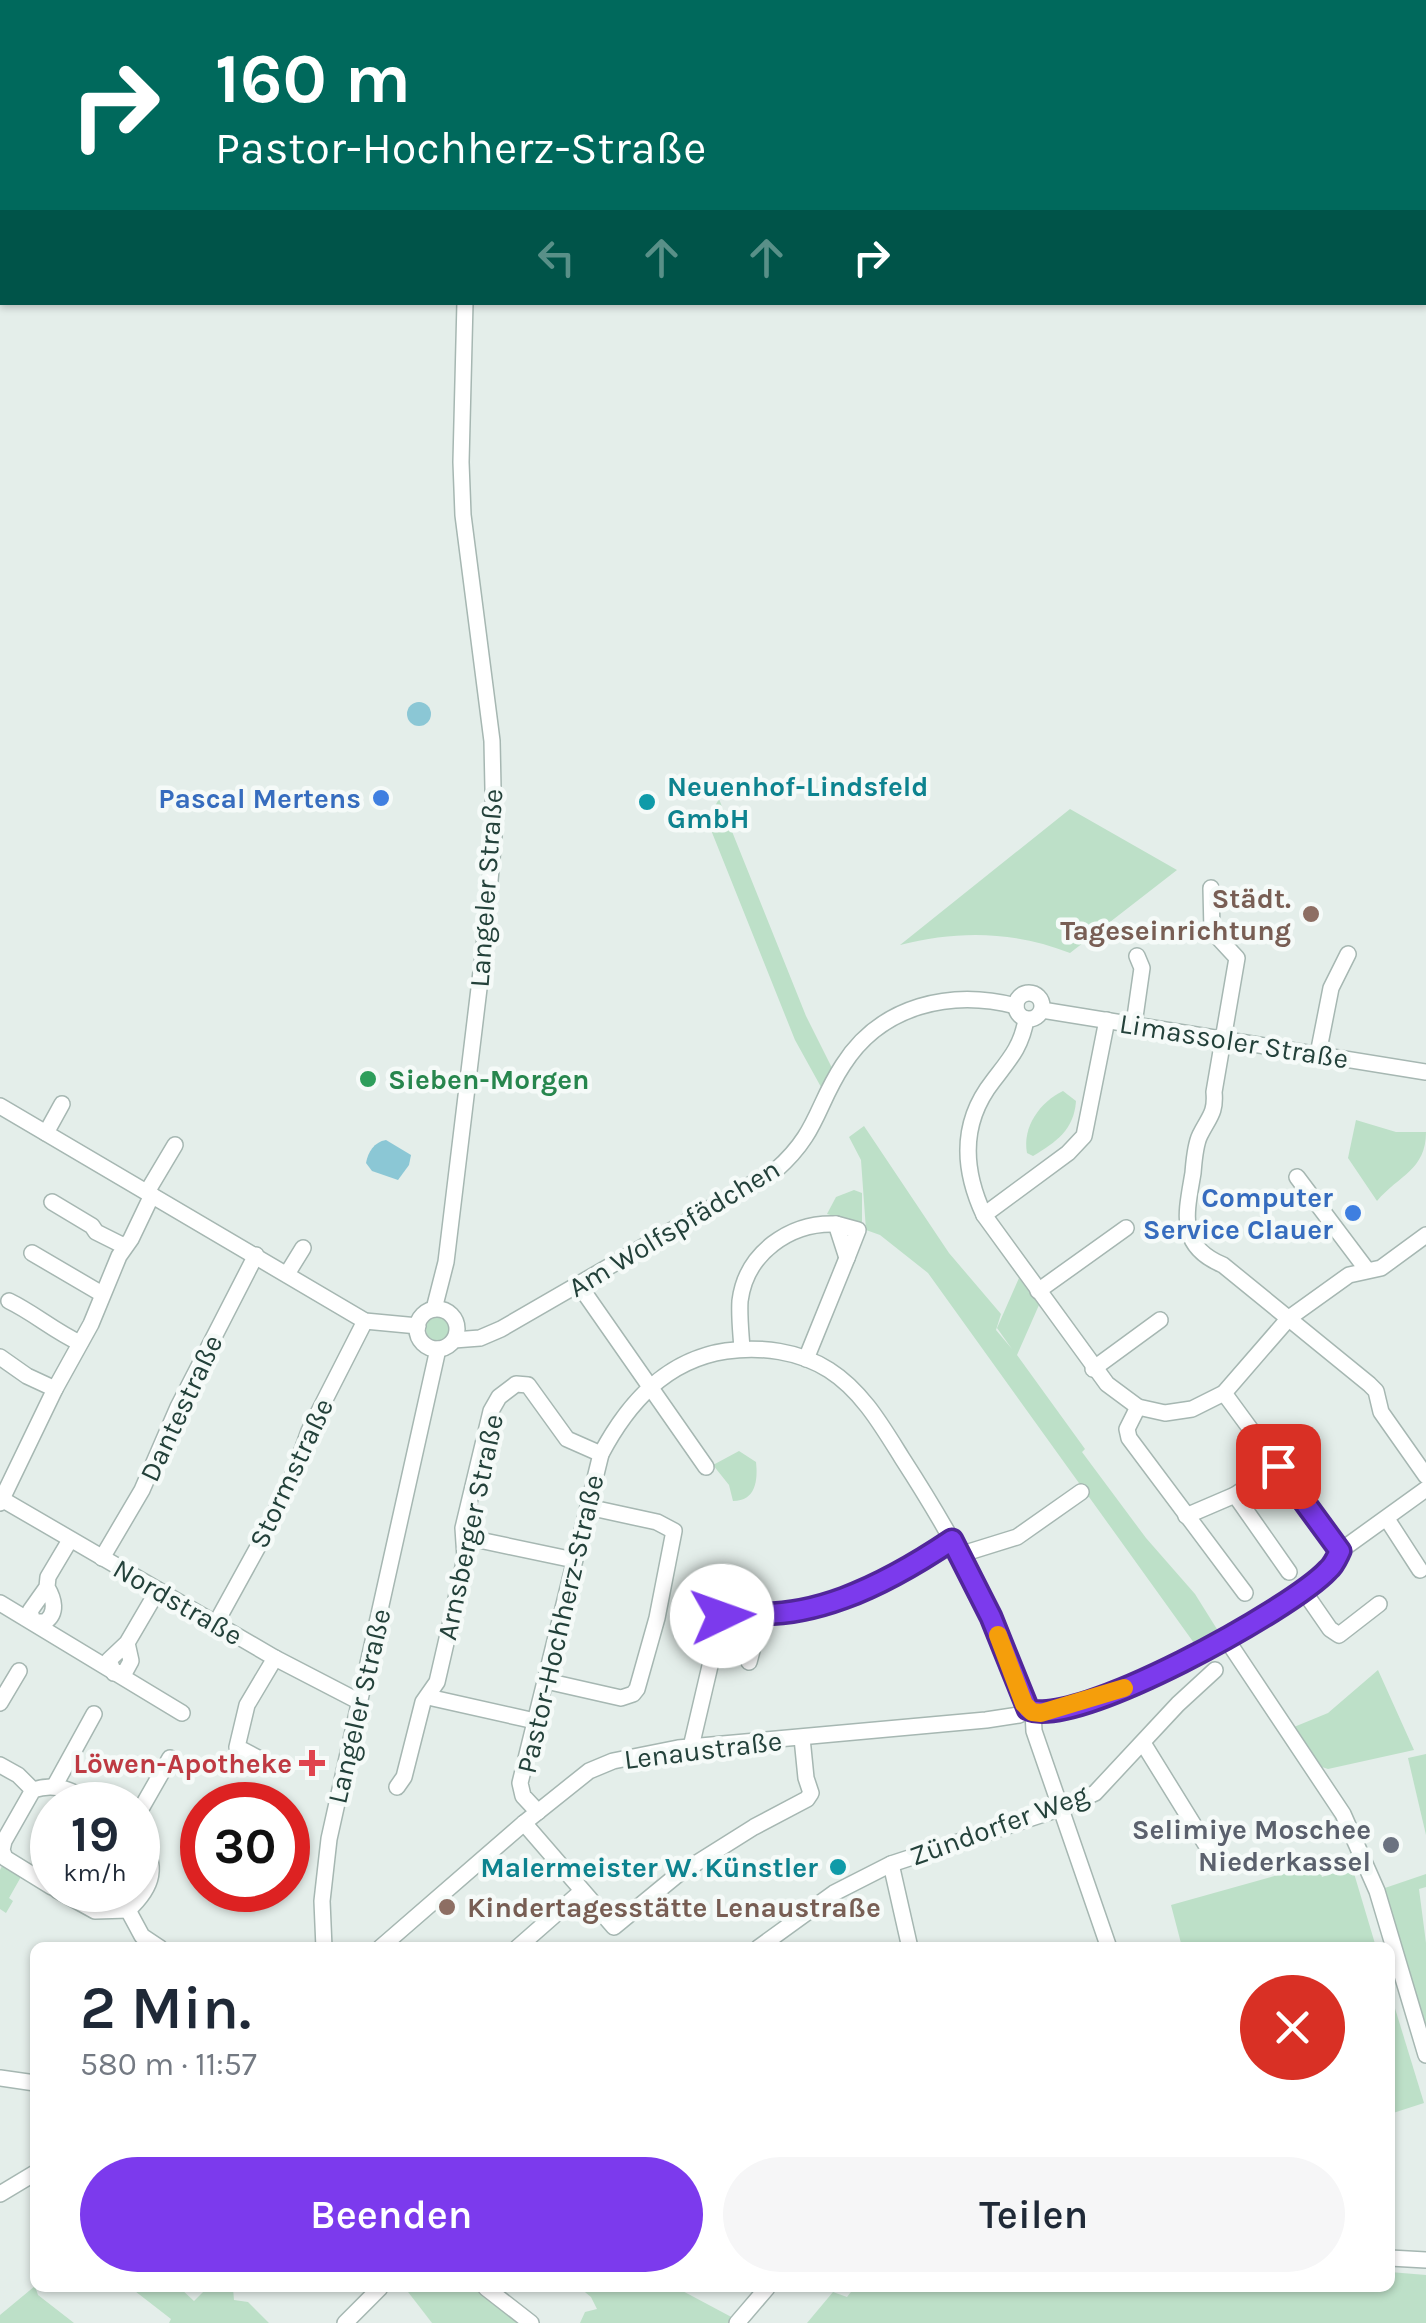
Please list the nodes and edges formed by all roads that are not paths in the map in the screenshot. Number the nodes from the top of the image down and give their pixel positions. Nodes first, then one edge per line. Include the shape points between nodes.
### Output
1 (465, 305) edge
2 (1211, 888) dead end
3 (1348, 954) dead end
4 (1138, 956) dead end
5 (1042, 1010) junction
6 (1021, 1012) junction
7 (1107, 1020) junction
8 (1134, 1024) junction
9 (1224, 1039) junction
10 (1426, 1053) edge
11 (1318, 1054) junction
12 (1424, 1071) edge
13 (62, 1104) dead end
14 (3, 1114) edge
15 (46, 1133) junction
16 (175, 1145) dead end
17 (1298, 1178) dead end
18 (150, 1194) junction
19 (52, 1202) dead end
20 (984, 1215) junction
21 (1126, 1228) dead end
22 (1426, 1235) edge
23 (124, 1246) junction
24 (303, 1248) dead end
25 (32, 1253) dead end
26 (256, 1255) junction
27 (1367, 1270) junction
28 (288, 1274) junction
29 (579, 1285) junction
30 (1038, 1290) junction
31 (102, 1294) junction
32 (9, 1301) dead end
33 (447, 1315) junction
34 (1289, 1318) junction
35 (1160, 1320) dead end
36 (365, 1321) junction
37 (418, 1326) junction
38 (501, 1329) junction
39 (454, 1340) junction
40 (80, 1343) junction
41 (438, 1349) junction
42 (742, 1349) junction
43 (0, 1357) edge
44 (806, 1359) junction
45 (1093, 1368) junction
46 (650, 1386) junction
47 (54, 1390) junction
48 (1224, 1393) junction
49 (1138, 1407) junction
50 (601, 1454) junction
51 (706, 1466) dead end
52 (1278, 1466) junction
53 (1426, 1476) edge
54 (1426, 1488) edge
55 (1081, 1492) dead end
56 (1234, 1496) junction
57 (1, 1500) edge
58 (588, 1507) junction
59 (1186, 1516) junction
60 (1387, 1519) junction
61 (465, 1537) junction
62 (70, 1540) junction
63 (956, 1548) junction
64 (1340, 1551) junction
65 (102, 1558) junction
66 (574, 1560) junction
67 (1420, 1570) dead end
68 (726, 1572) dead end
69 (1289, 1572) dead end
70 (158, 1590) junction
71 (1303, 1590) junction
72 (1245, 1593) dead end
73 (0, 1603) edge
74 (1378, 1604) dead end
75 (724, 1609) junction
76 (752, 1616) junction
77 (33, 1622) junction
78 (216, 1623) junction
79 (1227, 1640) junction
80 (275, 1658) junction
81 (750, 1662) dead end
82 (19, 1670) dead end
83 (1215, 1670) dead end
84 (114, 1673) junction
85 (546, 1681) junction
86 (428, 1697) junction
87 (358, 1701) junction
88 (0, 1704) edge
89 (1032, 1711) junction
90 (182, 1713) dead end
91 (94, 1714) dead end
92 (535, 1720) junction
93 (802, 1738) junction
94 (1143, 1743) junction
95 (691, 1748) junction
96 (170, 1758) dead end
97 (0, 1765) edge
98 (275, 1767) dead end
99 (57, 1782) edge
100 (156, 1782) edge
101 (30, 1787) edge
102 (397, 1787) dead end
103 (30, 1796) edge
104 (1062, 1808) junction
105 (538, 1812) junction
106 (524, 1823) junction
107 (1216, 1861) dead end
108 (891, 1864) junction
109 (30, 1874) edge
110 (582, 1891) junction
111 (129, 1912) edge
112 (153, 1942) edge
113 (324, 1942) edge
114 (387, 1942) edge
115 (524, 1942) edge
116 (766, 1942) edge
117 (909, 1942) edge
118 (1107, 1942) edge
119 (1392, 1942) edge
120 (1395, 1951) edge
121 (1426, 2054) edge
122 (0, 2078) edge
123 (30, 2083) edge
124 (30, 2176) edge
125 (0, 2194) edge
126 (1395, 2258) edge
127 (1426, 2260) edge
128 (376, 2292) edge
129 (491, 2292) edge
130 (764, 2292) edge
131 (345, 2323) edge
132 (531, 2323) edge
133 (737, 2323) edge

1 - 33 street, Langeler Straße via 463,514 491,731 494,827 446,1262
2 - 9 street via 1212,931 1237,958
3 - 11 street via 1328,996
4 - 8 street
5 - 6 street via 1036,1018
5 - 6 street via 1032,993 1021,996
5 - 7 street, Limassoler Straße
6 - 20 street via 1018,1049 989,1086 970,1126 968,1169
6 - 29 street, Am Wolfspfädchen via 984,999 954,998 893,1018 842,1065 809,1134 776,1170
7 - 8 street, Limassoler Straße
7 - 20 street via 1084,1136
8 - 9 street, Limassoler Straße
9 - 11 street, Limassoler Straße
9 - 34 street via 1216,1112 1198,1137 1187,1232 1207,1258
10 - 12 street
11 - 12 street, Limassoler Straße
13 - 15 street
14 - 15 street
15 - 18 street
16 - 18 street
17 - 27 street
18 - 23 street
18 - 26 street
19 - 23 street
20 - 30 street
21 - 30 street
22 - 27 street via 1381,1268
23 - 31 street
24 - 28 street
25 - 31 street
26 - 28 street
26 - 65 street, Dantestraße
27 - 34 street via 1348,1275
28 - 36 street
29 - 38 street, Am Wolfspfädchen
29 - 46 street
30 - 45 street
31 - 40 street
32 - 40 street
33 - 37 street via 423,1315
33 - 38 street via 475,1328
33 - 39 street
34 - 48 street
34 - 53 street via 1376,1392 1380,1412
35 - 45 street
36 - 37 street
36 - 78 street, Stormstraße
37 - 41 street via 423,1342
38 - 39 street, Am Wolfspfädchen
39 - 41 street
40 - 47 street
41 - 87 street, Langeler Straße
42 - 44 street, Pastor-Hochherz-Straße
42 - 44 street via 740,1302 756,1261 799,1228 836,1224 847,1258
42 - 46 street, Pastor-Hochherz-Straße via 685,1362
43 - 47 street
44 - 63 street, Pastor-Hochherz-Straße via 860,1397
45 - 49 street
46 - 50 street, Pastor-Hochherz-Straße
46 - 51 street
47 - 57 street
48 - 49 street via 1174,1413
48 - 52 street
49 - 59 street via 1129,1438
50 - 58 street, Pastor-Hochherz-Straße
50 - 61 street, Arnsberger Straße via 567,1439 528,1385 510,1387 491,1411
52 - 56 street
52 - 64 street
54 - 60 street, Lenaustraße
55 - 63 street via 1016,1537
56 - 59 street
56 - 69 street
57 - 62 street, Nordstraße
58 - 66 street, Pastor-Hochherz-Straße
58 - 85 street via 674,1532 656,1618 632,1694 621,1698
59 - 72 street
60 - 64 street, Lenaustraße
60 - 67 street
61 - 66 street
61 - 86 street, Arnsberger Straße via 452,1617
62 - 65 street, Nordstraße
62 - 77 street via 48,1577 54,1612 45,1622
63 - 76 street via 866,1590
63 - 89 street, Pastor-Hochherz-Straße
64 - 71 street, Lenaustraße via 1329,1570
65 - 70 street, Nordstraße
66 - 85 street, Pastor-Hochherz-Straße
68 - 75 street
70 - 78 street, Nordstraße
70 - 84 street via 127,1643 132,1661
71 - 74 street via 1339,1634
71 - 79 street, Lenaustraße
73 - 77 street
75 - 76 street
75 - 95 street
76 - 81 street via 758,1628
77 - 84 street
78 - 80 street, Nordstraße
79 - 89 street, Lenaustraße via 1098,1698
79 - 119 street via 1343,1814
80 - 87 street, Nordstraße
80 - 98 street via 247,1706 237,1747
82 - 88 street
83 - 94 street, Zündorfer Weg
84 - 90 street
85 - 92 street, Pastor-Hochherz-Straße
86 - 92 street
86 - 102 street, Arnsberger Straße
87 - 113 street, Langeler Straße via 329,1839
89 - 93 street, Lenaustraße
89 - 104 street, Pastor-Hochherz-Straße
91 - 99 street
92 - 105 street, Pastor-Hochherz-Straße via 520,1783
93 - 95 street, Lenaustraße
93 - 110 street via 807,1799 676,1876 614,1927
94 - 104 street, Zündorfer Weg via 1095,1793
94 - 107 street
95 - 105 street, Lenaustraße via 602,1765
96 - 100 street
97 - 101 street
103 - 109 street via 2,1850
104 - 108 street, Zündorfer Weg
104 - 118 street, Pastor-Hochherz-Straße
105 - 106 street, Lenaustraße
106 - 110 street
106 - 114 street, Lenaustraße
108 - 116 street, Zündorfer Weg via 834,1893
108 - 117 street
110 - 115 street
111 - 112 street
120 - 121 street
122 - 123 street
124 - 125 street
126 - 127 street
128 - 131 street
129 - 132 street
130 - 133 street

